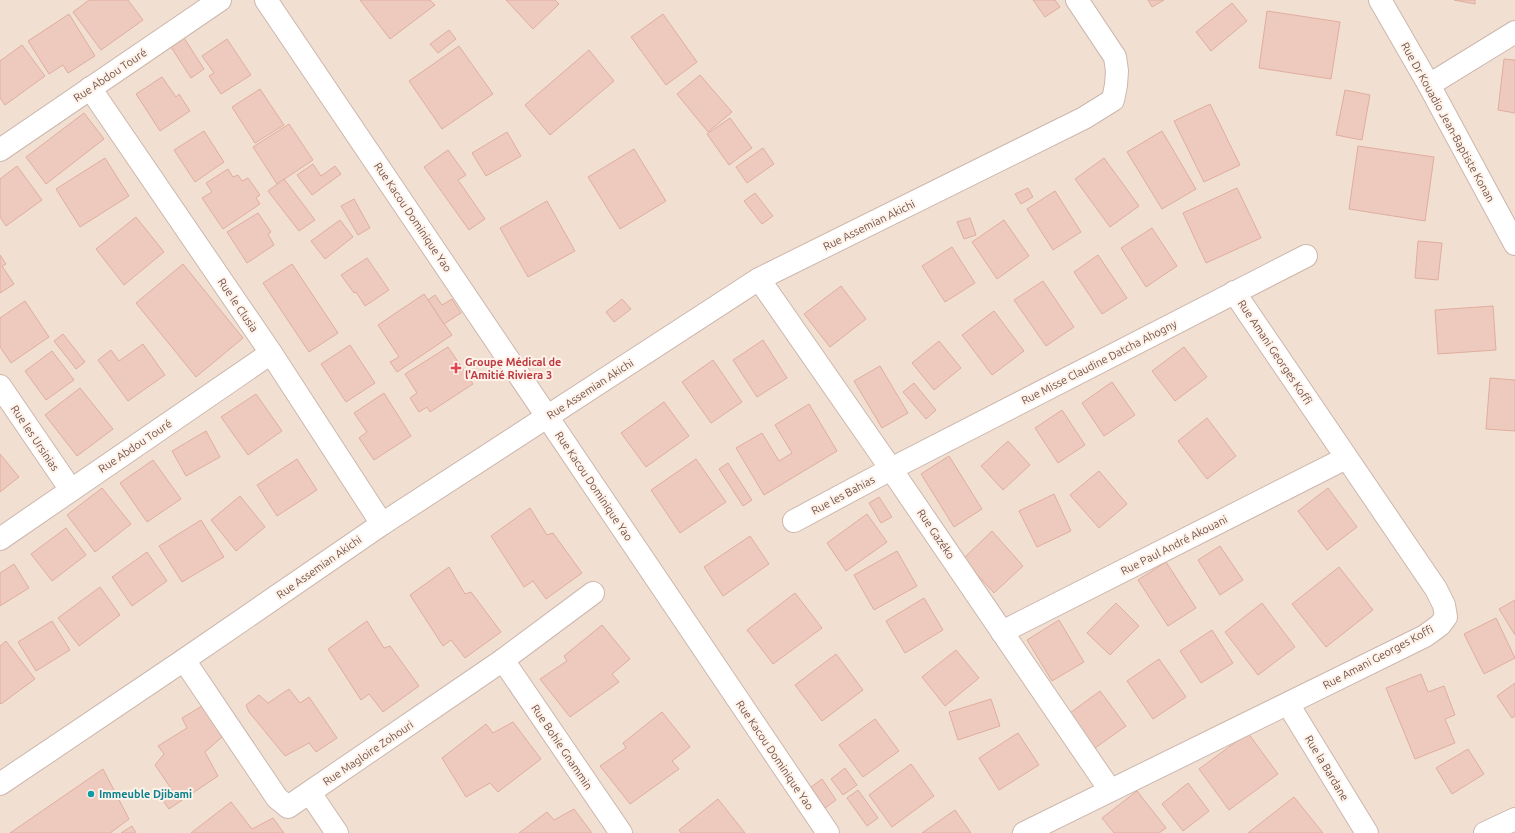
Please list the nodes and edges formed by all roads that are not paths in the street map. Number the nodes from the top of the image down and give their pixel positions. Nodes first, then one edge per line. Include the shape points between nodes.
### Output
1 (220, 0) edge
2 (266, 0) edge
3 (1077, 0) edge
4 (1380, 0) edge
5 (1515, 32) edge
6 (1429, 85) junction
7 (90, 88) junction
8 (0, 150) edge
9 (1515, 244) edge
10 (1306, 256) dead end
11 (760, 279) junction
12 (1234, 292) junction
13 (271, 353) junction
14 (0, 386) edge
15 (548, 416) junction
16 (1346, 458) junction
17 (891, 469) junction
18 (71, 490) junction
19 (794, 521) dead end
20 (382, 524) junction
21 (0, 539) edge
22 (593, 593) dead end
23 (1002, 632) junction
24 (184, 660) junction
25 (503, 660) junction
26 (1288, 704) junction
27 (0, 784) edge
28 (1110, 790) junction
29 (310, 792) junction
30 (1515, 819) edge
31 (337, 833) edge
32 (621, 833) edge
33 (828, 833) edge
34 (1024, 833) edge
35 (1367, 833) edge
36 (1485, 833) edge

1 - 7 street, Rue Abdou Touré
2 - 15 street, Rue Kacou Dominique Yao
3 - 11 street, Rue Assemian Akichi via 1114,57 1116,85 1113,100 1084,118
4 - 6 street, Rue Dr Kouadio Jean-Baptiste Konan
5 - 6 street
6 - 9 street, Rue Dr Kouadio Jean-Baptiste Konan
7 - 8 street, Rue Abdou Touré
7 - 13 street, Rue le Clusia
10 - 12 street, Rue Misse Claudine Datcha Ahogny
11 - 15 street, Rue Assemian Akichi
11 - 17 street, Rue Gazéko
12 - 16 street, Rue Amani Georges Koffi
12 - 17 street, Rue Misse Claudine Datcha Ahogny
13 - 18 street, Rue Abdou Touré
13 - 20 street, Rue le Clusia
14 - 18 street, Rue les Ursinias
15 - 20 street, Rue Assemian Akichi
15 - 33 street, Rue Kacou Dominique Yao
16 - 23 street, Rue Paul André Akouani
16 - 26 street, Rue Amani Georges Koffi via 1436,589 1444,605 1446,617 1440,625 1424,636
17 - 19 street, Rue les Bahias
17 - 23 street, Rue Gazéko
18 - 21 street, Rue Abdou Touré
20 - 24 street, Rue Assemian Akichi
22 - 25 street, Rue Magloire Zohouri
23 - 28 street, Rue Gazéko
24 - 27 street, Rue Assemian Akichi
24 - 29 street, Rue Magloire Zohouri via 277,798 288,807
25 - 29 street, Rue Magloire Zohouri
25 - 32 street, Rue Bohie Gnammin
26 - 28 street, Rue Amani Georges Koffi
26 - 35 street, Rue la Bardane
28 - 34 street, Rue Amani Georges Koffi
29 - 31 street
30 - 36 street

